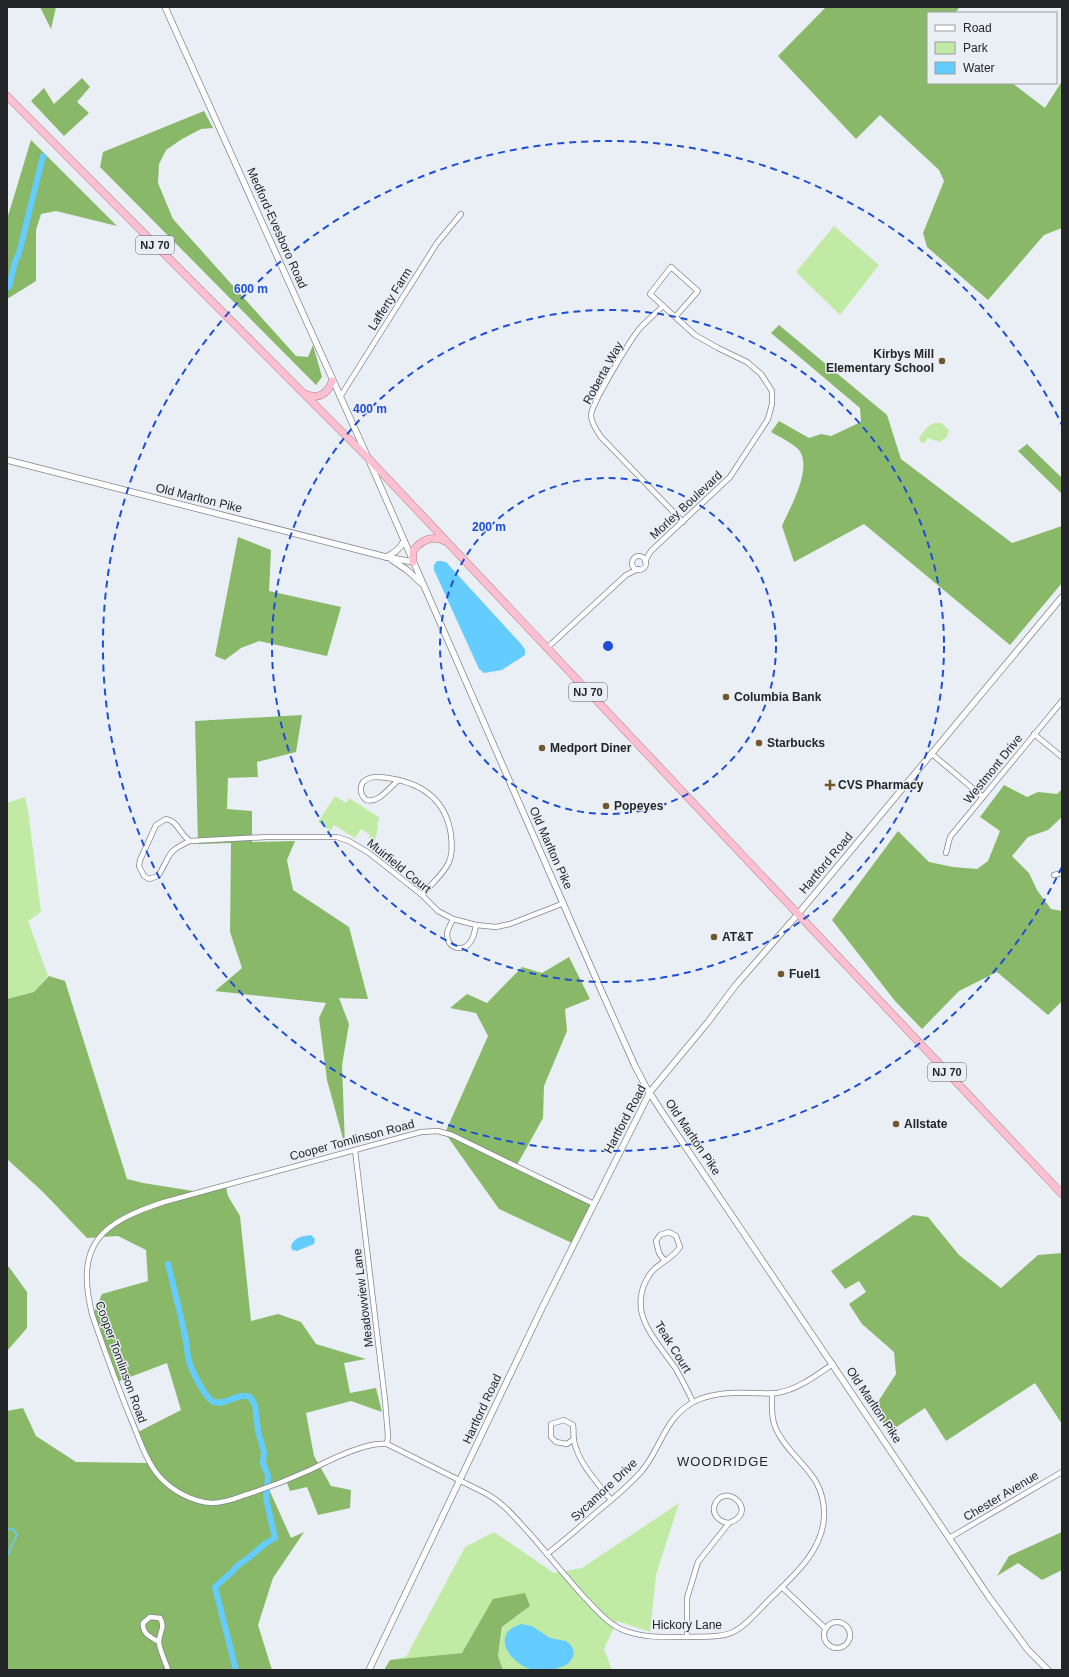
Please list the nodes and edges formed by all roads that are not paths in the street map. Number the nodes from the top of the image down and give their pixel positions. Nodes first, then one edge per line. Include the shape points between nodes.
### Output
1 (166, 7) edge
2 (7, 96) edge
3 (461, 214) dead end
4 (663, 306) junction
5 (675, 317) junction
6 (332, 381) junction
7 (303, 393) junction
8 (340, 398) junction
9 (368, 458) junction
10 (7, 460) edge
11 (683, 522) junction
12 (404, 541) junction
13 (448, 544) junction
14 (651, 551) junction
15 (640, 556) junction
16 (386, 557) junction
17 (645, 561) junction
18 (413, 562) junction
19 (632, 565) junction
20 (638, 569) junction
21 (626, 575) junction
22 (425, 588) junction
23 (1061, 598) edge
24 (547, 648) junction
25 (1062, 702) edge
26 (1034, 734) junction
27 (932, 754) junction
28 (1062, 757) edge
29 (399, 780) junction
30 (983, 797) junction
31 (190, 841) junction
32 (946, 853) dead end
33 (1062, 872) edge
34 (1054, 875) dead end
35 (422, 895) junction
36 (564, 903) junction
37 (798, 914) junction
38 (453, 919) junction
39 (476, 926) junction
40 (650, 1092) junction
41 (355, 1150) junction
42 (1062, 1194) edge
43 (594, 1204) junction
44 (664, 1260) junction
45 (833, 1364) junction
46 (772, 1394) junction
47 (694, 1402) junction
48 (574, 1439) junction
49 (386, 1444) junction
50 (1062, 1472) edge
51 (460, 1481) junction
52 (611, 1500) junction
53 (729, 1523) junction
54 (951, 1537) junction
55 (547, 1554) junction
56 (782, 1587) junction
57 (825, 1628) junction
58 (687, 1637) junction
59 (159, 1642) junction
60 (168, 1670) edge
61 (369, 1670) edge
62 (1048, 1670) edge

1 - 6 street, Medford-Evesboro Road
2 - 7 highway, NJ 70
3 - 8 street, Lafferty Farm via 437,243
4 - 5 street, Morley Boulevard
4 - 5 street, Morley Boulevard via 650,294 672,267 698,291
4 - 11 street, Roberta Way via 640,328 602,389 591,416 601,437
5 - 11 street, Morley Boulevard via 695,335 747,362 761,374 772,391 768,419 730,477
6 - 7 highway via 326,392 321,395 308,396
6 - 8 street, Medford-Evesboro Road
7 - 9 highway, NJ 70
8 - 9 street, Medford-Evesboro Road
9 - 12 street, Medford-Evesboro Road
9 - 13 highway, NJ 70
10 - 16 street, Old Marlton Pike
11 - 14 street, Morley Boulevard
12 - 16 street via 394,554
12 - 18 street, Old Marlton Pike
13 - 18 highway via 436,538 422,541 413,552
13 - 24 highway, NJ 70
14 - 15 street, Morley Boulevard
14 - 17 street, Morley Boulevard
15 - 17 street
15 - 19 street via 634,557
16 - 18 street
16 - 22 street via 407,570
17 - 20 street via 644,567
18 - 22 street, Old Marlton Pike
19 - 20 street
19 - 21 street
20 - 21 street
21 - 24 street
22 - 36 street, Old Marlton Pike
23 - 27 street, Hartford Road
24 - 37 highway, NJ 70
25 - 26 street, Westmont Drive
26 - 28 street
26 - 30 street, Westmont Drive
27 - 30 street
27 - 37 street, Hartford Road
29 - 29 street via 372,776 366,778 361,786 361,794 366,800 374,800
29 - 35 street via 428,791 441,806 450,827 452,845 449,862
30 - 32 street, Westmont Drive via 950,837
31 - 31 street, Muirfield Court via 170,820 159,822 140,860 139,866 144,876 149,879 158,876 170,852
31 - 35 street, Muirfield Court via 337,837 365,850
33 - 34 street
35 - 38 street, Muirfield Court via 438,911
36 - 39 street, Muirfield Court via 510,924
36 - 40 street, Old Marlton Pike via 630,1056
37 - 40 street, Hartford Road via 735,986
37 - 42 highway, NJ 70
38 - 39 street, Muirfield Court
38 - 39 street via 447,933 448,940 454,948 467,946 472,941
40 - 43 street, Hartford Road
40 - 45 street, Old Marlton Pike
41 - 43 street, Cooper Tomlinson Road via 421,1132 443,1132 498,1156
41 - 49 street, Meadowview Lane via 385,1400 388,1436
41 - 49 street, Cooper Tomlinson Road via 164,1202 133,1214 113,1225 97,1239 88,1259 87,1290 92,1314 145,1453 160,1477 182,1494 203,1502 224,1502 278,1485 367,1446
43 - 51 street, Hartford Road
44 - 44 street, Teak Court via 676,1254 680,1247 676,1236 669,1232 660,1235 656,1241
44 - 47 street, Teak Court via 655,1268 644,1285 641,1299 642,1315
45 - 46 street, Sycamore Drive via 800,1386
45 - 54 street, Old Marlton Pike
46 - 47 street, Sycamore Drive via 734,1392 713,1395
46 - 56 street, Hickory Lane via 772,1415 777,1430 812,1474 824,1510 821,1531 813,1550 806,1562
47 - 52 street, Sycamore Drive via 673,1418 645,1467
48 - 48 street via 573,1425 568,1421 558,1420 551,1424 551,1437 556,1442 567,1444
48 - 52 street via 586,1468
49 - 51 street
50 - 54 street, Chester Avenue
51 - 55 street, Hickory Lane via 491,1496 505,1507
51 - 61 street, Hartford Road
52 - 55 street, Sycamore Drive
53 - 53 street via 735,1521 742,1510 736,1498 723,1496 714,1506 714,1512 722,1522
53 - 58 street via 698,1562 688,1598
54 - 62 street, Old Marlton Pike via 1020,1639
55 - 58 street, Hickory Lane via 596,1610 613,1625 640,1635
56 - 57 street
56 - 58 street, Hickory Lane via 751,1620 734,1633 720,1637
57 - 57 street via 825,1643 831,1648 839,1649 846,1646 850,1639 850,1631 846,1625 838,1622 831,1623
59 - 59 street via 145,1633 142,1627 150,1617 160,1618 163,1622
59 - 60 street

